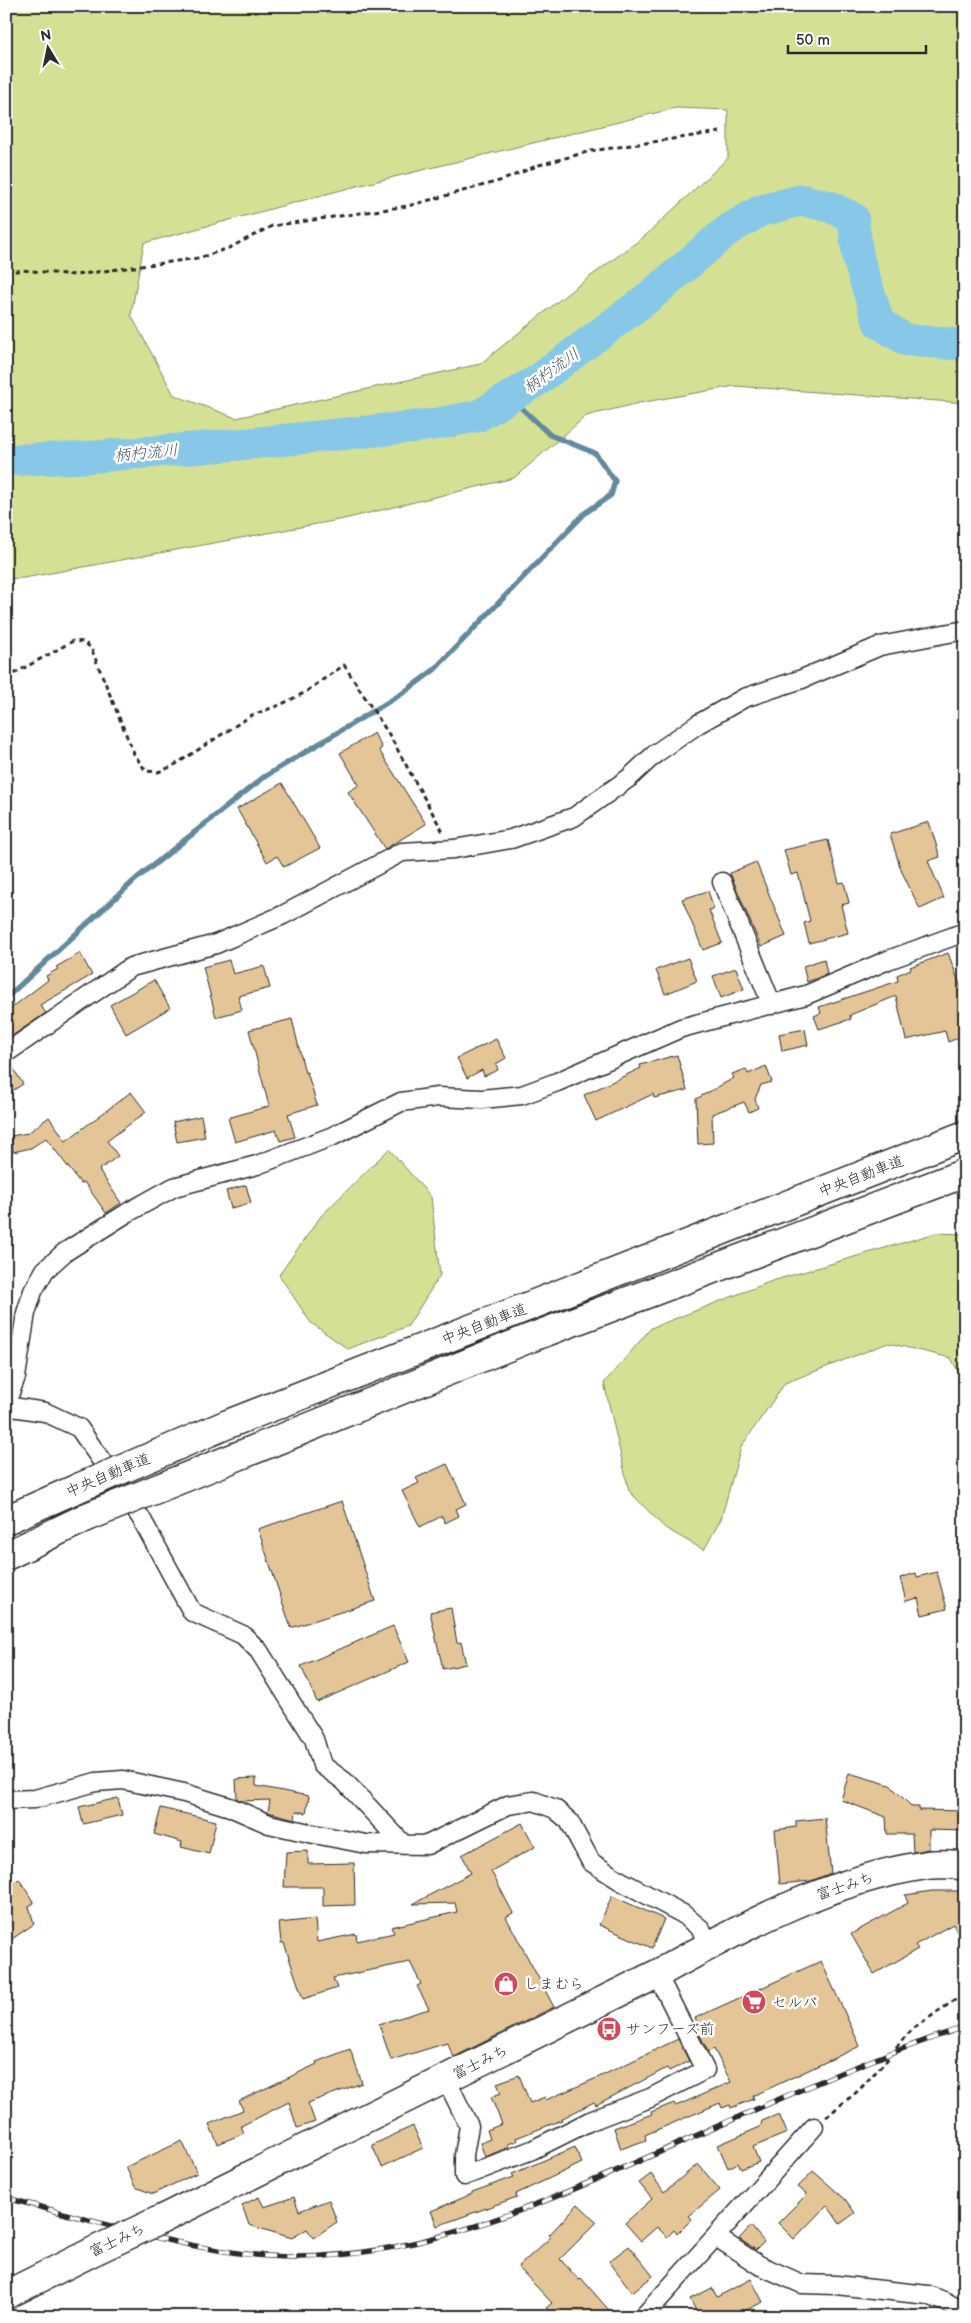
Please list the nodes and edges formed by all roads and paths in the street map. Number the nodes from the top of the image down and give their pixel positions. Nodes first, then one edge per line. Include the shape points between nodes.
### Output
1 (720, 132) dead end
2 (6, 273) edge
3 (965, 630) edge
4 (6, 678) edge
5 (454, 849) junction
6 (722, 882) dead end
7 (965, 932) edge
8 (772, 1005) junction
9 (6, 1053) edge
10 (965, 1135) edge
11 (965, 1173) edge
12 (6, 1405) edge
13 (6, 1520) edge
14 (6, 1556) edge
15 (6, 1800) edge
16 (404, 1845) junction
17 (965, 1865) edge
18 (708, 1946) junction
19 (657, 1974) junction
20 (965, 1993) edge
21 (446, 2079) junction
22 (814, 2127) joint
23 (716, 2237) junction
24 (6, 2295) edge
25 (965, 2313) edge
26 (643, 2317) edge

1 - 2 path via 590,151 539,165 503,180 408,206 272,226 229,248 199,258 75,275 22,270
3 - 5 street via 880,646 802,679 744,698 655,754 629,778 574,817 511,839
4 - 5 path via 73,641 84,642 91,648 134,754 146,771 158,772 173,766 252,715 304,693 344,665 390,736
5 - 9 street via 402,852 284,915 216,944 131,967
6 - 8 street
7 - 8 street via 806,995
8 - 12 street via 681,1028 522,1095 401,1102 333,1136 257,1165 174,1187 65,1252 46,1270 33,1292 26,1313 16,1377
10 - 13 highway, 中央自動車道, bridge via 228,1424
11 - 14 highway, 中央自動車道, bridge via 530,1338 87,1517
12 - 16 street via 45,1412 79,1428 141,1518 192,1612 243,1635 259,1650 314,1739 322,1764 344,1781
15 - 16 street via 36,1799 96,1782 123,1780 230,1807 269,1824 366,1844
16 - 18 street via 427,1845 508,1805 534,1801 555,1809 569,1821 592,1862 683,1914 701,1929
17 - 18 highway, 富士みち via 928,1864 861,1878 796,1903
18 - 19 highway, 富士みち
19 - 21 highway, 富士みち
19 - 21 street via 705,2070 650,2098 590,2120 532,2150 464,2176 469,2126
20 - 22 path via 914,2028 859,2090
21 - 24 highway, 富士みち, bridge
22 - 23 street
23 - 25 street via 759,2265 802,2284 928,2295
23 - 26 street

